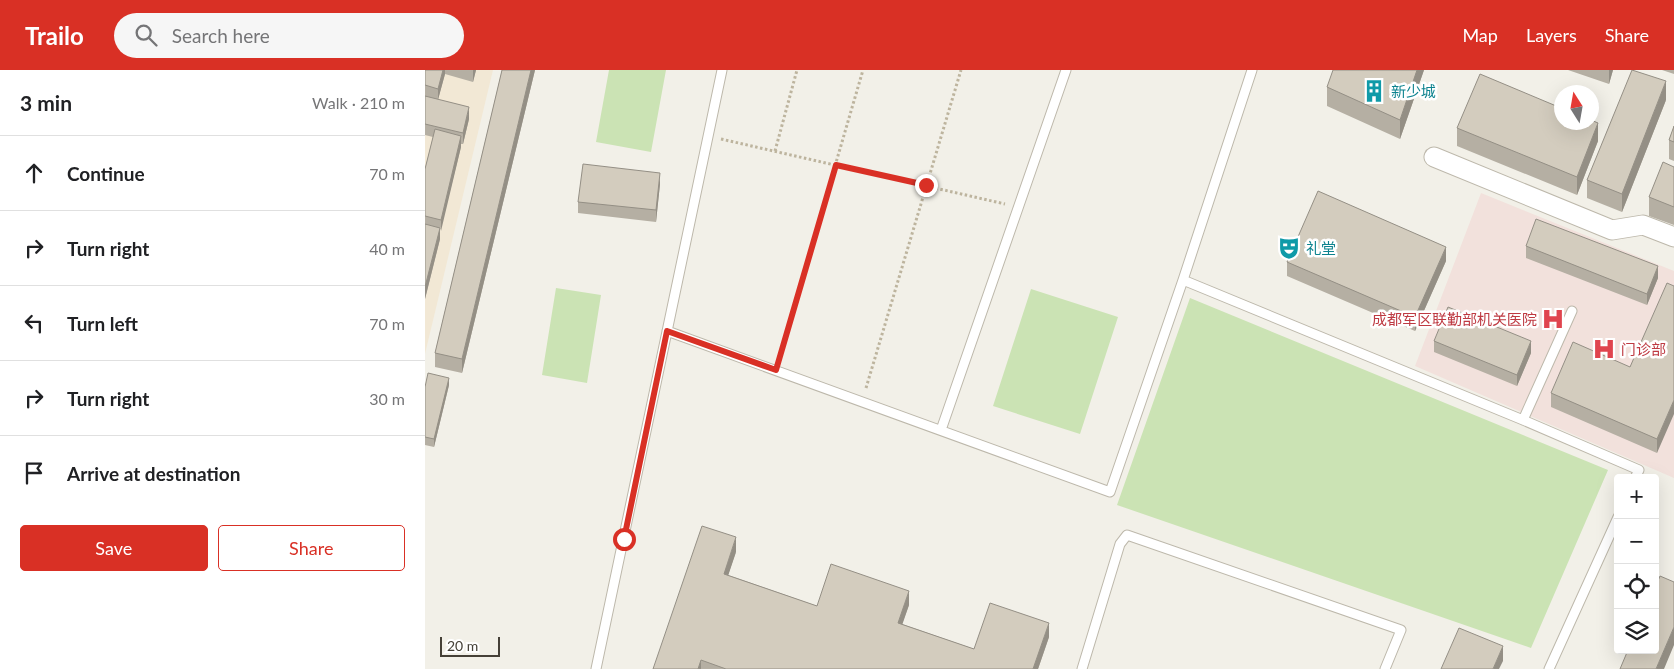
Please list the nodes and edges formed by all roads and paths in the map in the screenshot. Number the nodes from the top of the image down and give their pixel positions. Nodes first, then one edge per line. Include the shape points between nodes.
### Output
1 (722, 70) edge
2 (797, 70) edge
3 (863, 70) edge
4 (961, 70) edge
5 (1066, 70) edge
6 (1252, 70) edge
7 (708, 136) junction
8 (775, 151) junction
9 (1433, 157) dead end
10 (836, 165) junction
11 (926, 185) junction
12 (1019, 207) junction
13 (1674, 236) edge
14 (1183, 280) junction
15 (1572, 310) dead end
16 (667, 331) junction
17 (776, 370) junction
18 (861, 402) junction
19 (1523, 420) junction
20 (941, 430) junction
21 (1637, 474) edge
22 (1617, 519) edge
23 (596, 669) edge
24 (1082, 669) edge
25 (1385, 669) edge
26 (1549, 669) edge

1 - 7 lane
2 - 8 path
3 - 10 path
4 - 11 path
5 - 12 lane
6 - 14 lane
7 - 8 path
7 - 16 lane
8 - 10 path
9 - 13 street via 1612,230 1643,225
10 - 11 path
10 - 17 path
11 - 12 path
11 - 18 path
12 - 20 lane
14 - 19 lane
14 - 20 lane via 1110,492
15 - 19 lane
16 - 17 lane
16 - 23 lane
17 - 18 lane
18 - 20 lane
19 - 21 lane via 1639,470
22 - 26 lane
24 - 25 lane via 1120,544 1127,535 1401,630

